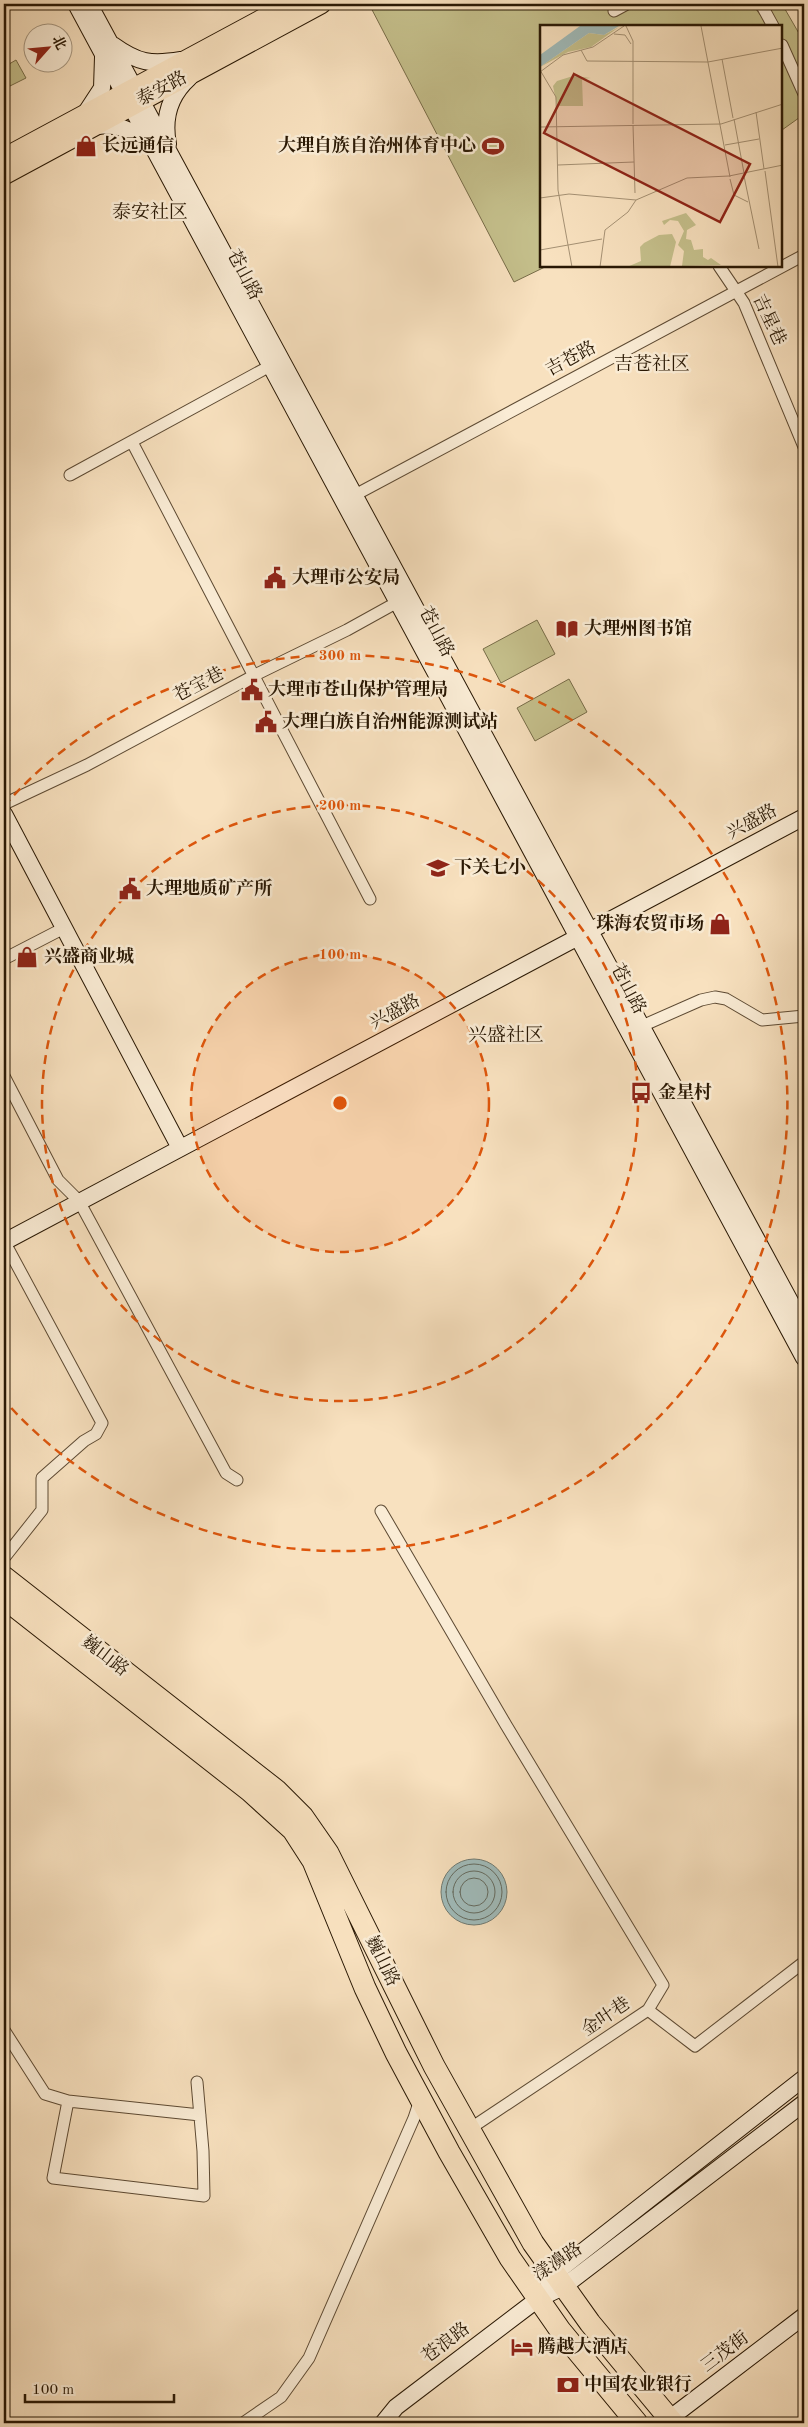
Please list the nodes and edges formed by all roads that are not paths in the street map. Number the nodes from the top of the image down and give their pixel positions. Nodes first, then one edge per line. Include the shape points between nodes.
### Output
1 (76, 4) edge
2 (89, 4) edge
3 (290, 4) edge
4 (321, 4) edge
5 (627, 4) edge
6 (762, 4) edge
7 (614, 11) dead end
8 (772, 25) edge
9 (783, 47) edge
10 (107, 49) junction
11 (192, 65) junction
12 (804, 94) edge
13 (133, 97) junction
14 (89, 120) junction
15 (153, 147) junction
16 (171, 155) junction
17 (4, 158) edge
18 (4, 175) edge
19 (804, 246) edge
20 (804, 255) edge
21 (783, 257) edge
22 (783, 265) edge
23 (720, 268) edge
24 (763, 268) edge
25 (776, 268) edge
26 (733, 288) junction
27 (270, 366) junction
28 (132, 442) junction
29 (804, 447) edge
30 (70, 475) dead end
31 (353, 492) junction
32 (403, 599) junction
33 (255, 675) junction
34 (4, 804) edge
35 (4, 814) edge
36 (804, 817) edge
37 (370, 899) dead end
38 (64, 928) junction
39 (584, 934) junction
40 (4, 959) edge
41 (804, 1016) edge
42 (642, 1026) junction
43 (4, 1076) edge
44 (180, 1148) junction
45 (80, 1201) junction
46 (4, 1242) edge
47 (804, 1326) edge
48 (804, 1358) edge
49 (237, 1480) dead end
50 (382, 1511) dead end
51 (4, 1558) edge
52 (4, 1577) edge
53 (4, 1598) edge
54 (291, 1816) junction
55 (336, 1888) junction
56 (804, 1962) edge
57 (648, 2010) junction
58 (4, 2030) edge
59 (804, 2078) edge
60 (197, 2082) dead end
61 (420, 2098) junction
62 (68, 2101) junction
63 (804, 2103) edge
64 (200, 2115) junction
65 (468, 2130) junction
66 (558, 2281) junction
67 (538, 2299) junction
68 (804, 2316) edge
69 (671, 2421) edge
70 (242, 2423) edge
71 (383, 2423) edge
72 (636, 2423) edge

1 - 10 main road, 苍山路
2 - 10 main road, 苍山路
3 - 11 main road, 泰安路
4 - 11 main road, 泰安路
5 - 7 street
6 - 8 street
9 - 12 street
10 - 11 main road via 147,62
10 - 13 main road, 苍山路
10 - 14 main road via 102,88
11 - 13 main road, 泰安路
11 - 16 main road via 169,107 166,133
13 - 14 main road, 泰安路
13 - 15 main road, 苍山路
13 - 16 main road, 苍山路
14 - 15 main road via 124,127
14 - 17 main road, 泰安路
14 - 18 main road, 泰安路
15 - 27 main road, 苍山路
16 - 31 main road, 苍山路
19 - 21 street
20 - 22 street, 吉苍路
23 - 26 street, 吉星巷
24 - 26 street, 吉苍路
25 - 26 street, 吉苍路
26 - 29 street, 吉星巷 via 744,303
26 - 31 street, 吉苍路
27 - 28 street
27 - 32 main road, 苍山路
28 - 30 street
28 - 33 street
31 - 32 main road, 苍山路
32 - 33 street, 苍宝巷
32 - 39 main road, 苍山路
33 - 34 street, 苍宝巷
33 - 37 street
35 - 38 main road
36 - 39 main road, 兴盛路
38 - 40 street
38 - 44 main road
39 - 42 main road, 苍山路
39 - 44 main road, 兴盛路
39 - 48 main road, 苍山路
41 - 42 street via 762,1020 726,999 715,997
42 - 47 main road, 苍山路
43 - 45 street via 58,1180
44 - 45 main road, 兴盛路
45 - 46 main road, 兴盛路
45 - 49 street via 226,1473
46 - 51 street via 102,1423 96,1434 42,1478 42,1510
50 - 57 street via 663,1985
52 - 54 highway, 巍山路 via 261,1778
53 - 54 highway, 巍山路 via 250,1791
54 - 55 highway, 巍山路 via 306,1849
55 - 61 highway, 巍山路 via 368,1995
55 - 65 highway, 巍山路 via 400,2000
56 - 57 street, 金叶巷 via 695,2046
57 - 65 street, 金叶巷
58 - 62 street via 45,2094
59 - 66 main road, 漾濞路
60 - 64 street
61 - 67 highway, 巍山路 via 490,2224
61 - 70 street via 309,2358 282,2397
62 - 64 street
62 - 64 street via 53,2178 204,2196
63 - 66 main road, 漾濞路
65 - 66 highway, 巍山路
66 - 67 main road, 漾濞路
66 - 69 highway, 巍山路
67 - 71 main road, 苍浪路 via 396,2407
67 - 72 highway, 巍山路
68 - 69 main road, 三茂街

